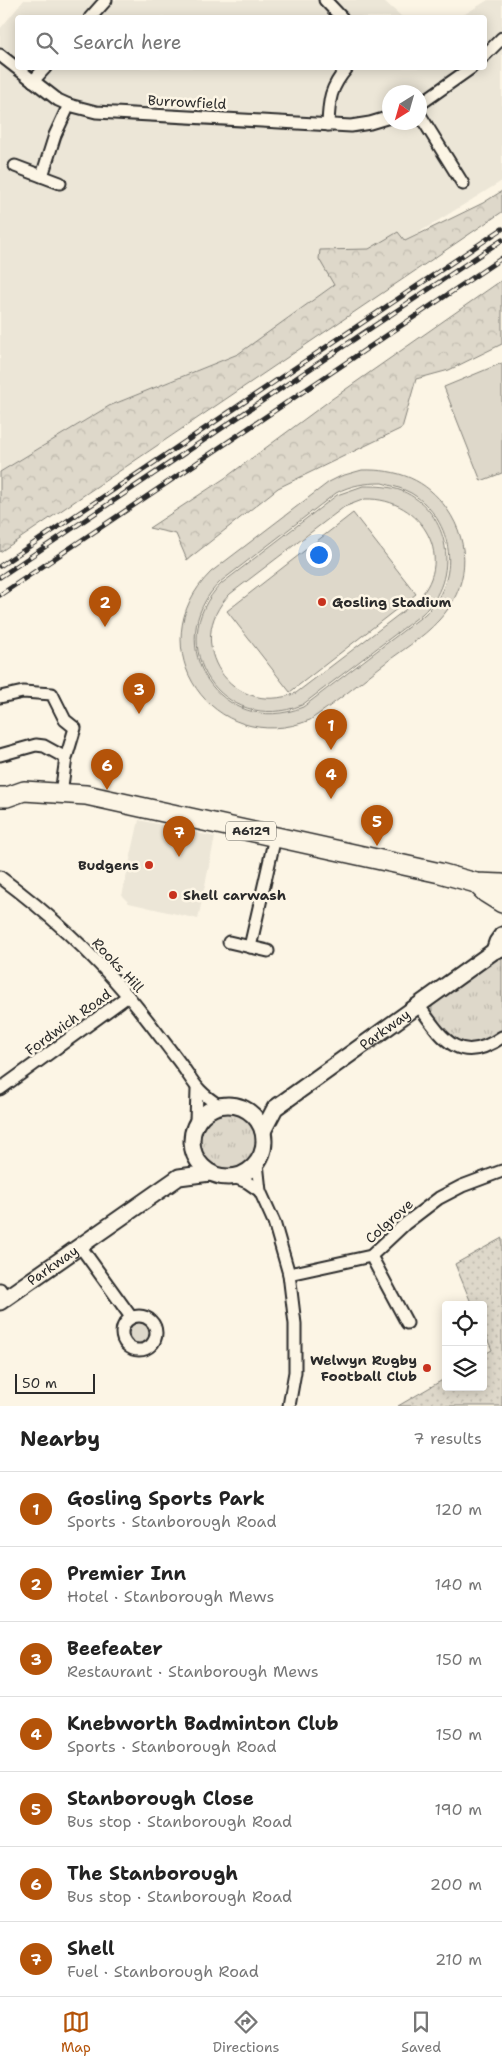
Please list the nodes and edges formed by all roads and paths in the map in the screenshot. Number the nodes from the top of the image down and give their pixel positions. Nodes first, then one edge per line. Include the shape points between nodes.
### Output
1 (106, 0) edge
2 (325, 0) edge
3 (93, 15) edge
4 (339, 15) edge
5 (502, 38) edge
6 (487, 53) edge
7 (0, 55) edge
8 (15, 67) edge
9 (18, 70) edge
10 (43, 70) edge
11 (345, 70) edge
12 (468, 70) edge
13 (32, 81) junction
14 (427, 99) edge
15 (69, 105) junction
16 (382, 119) edge
17 (328, 125) junction
18 (427, 126) edge
19 (15, 166) dead end
20 (42, 176) junction
21 (60, 183) dead end
22 (463, 184) dead end
23 (0, 697) edge
24 (0, 755) edge
25 (66, 758) junction
26 (0, 784) edge
27 (24, 791) junction
28 (61, 792) junction
29 (0, 796) edge
30 (275, 837) junction
31 (0, 877) edge
32 (476, 883) junction
33 (502, 884) edge
34 (502, 903) edge
35 (502, 935) edge
36 (229, 942) dead end
37 (250, 947) junction
38 (498, 950) edge
39 (268, 951) dead end
40 (128, 996) junction
41 (419, 1006) junction
42 (500, 1043) edge
43 (0, 1089) edge
44 (197, 1090) junction
45 (220, 1106) junction
46 (275, 1108) junction
47 (246, 1111) junction
48 (196, 1122) junction
49 (262, 1131) junction
50 (192, 1150) junction
51 (257, 1163) junction
52 (502, 1171) edge
53 (210, 1173) junction
54 (179, 1177) junction
55 (234, 1177) junction
56 (260, 1191) junction
57 (80, 1246) junction
58 (371, 1256) junction
59 (289, 1274) junction
60 (2, 1296) edge
61 (131, 1317) dead end
62 (407, 1323) dead end
63 (289, 1406) edge

1 - 3 street
2 - 4 street
5 - 6 street
7 - 8 street, Burrowfield
9 - 13 street, Burrowfield
10 - 13 street
11 - 17 street via 331,92
12 - 14 street
13 - 15 street, Burrowfield
15 - 17 street, Burrowfield via 96,112
15 - 20 street
16 - 17 street, Burrowfield via 351,126
18 - 22 street
19 - 20 street
20 - 21 street
23 - 25 street via 23,692 52,694 65,720 75,728
24 - 25 street via 36,745
25 - 28 street
26 - 27 main road, A6129
27 - 28 main road, A6129
27 - 29 main road, A6129
28 - 30 main road, A6129
30 - 32 main road, A6129 via 440,872
30 - 37 street
31 - 40 street, Rooks Hill via 56,923
32 - 33 main road, A6129
32 - 34 main road, A6129
35 - 38 street, Parkway via 497,942
36 - 37 street
37 - 39 street
38 - 41 street, Parkway
40 - 43 street, Fordwich Road
40 - 44 street, Rooks Hill via 179,1061
41 - 42 street via 441,1036 454,1046 477,1049
41 - 46 street, Parkway
44 - 45 street, Rooks Hill
44 - 48 street
45 - 47 street via 239,1106
45 - 48 street via 204,1113
46 - 47 street, Parkway
46 - 49 street, Parkway
47 - 49 street
48 - 50 street via 192,1132
49 - 51 street via 264,1142
50 - 53 street via 198,1163
50 - 54 street, Parkway
51 - 55 street
51 - 56 street
52 - 58 street, Colgrove via 439,1198
53 - 54 street, Parkway
53 - 55 street
54 - 57 street, Parkway
55 - 56 street
56 - 59 street via 274,1222
57 - 60 street, Parkway
57 - 61 street
58 - 59 street, Colgrove
58 - 62 street
59 - 63 street via 295,1324 295,1372

